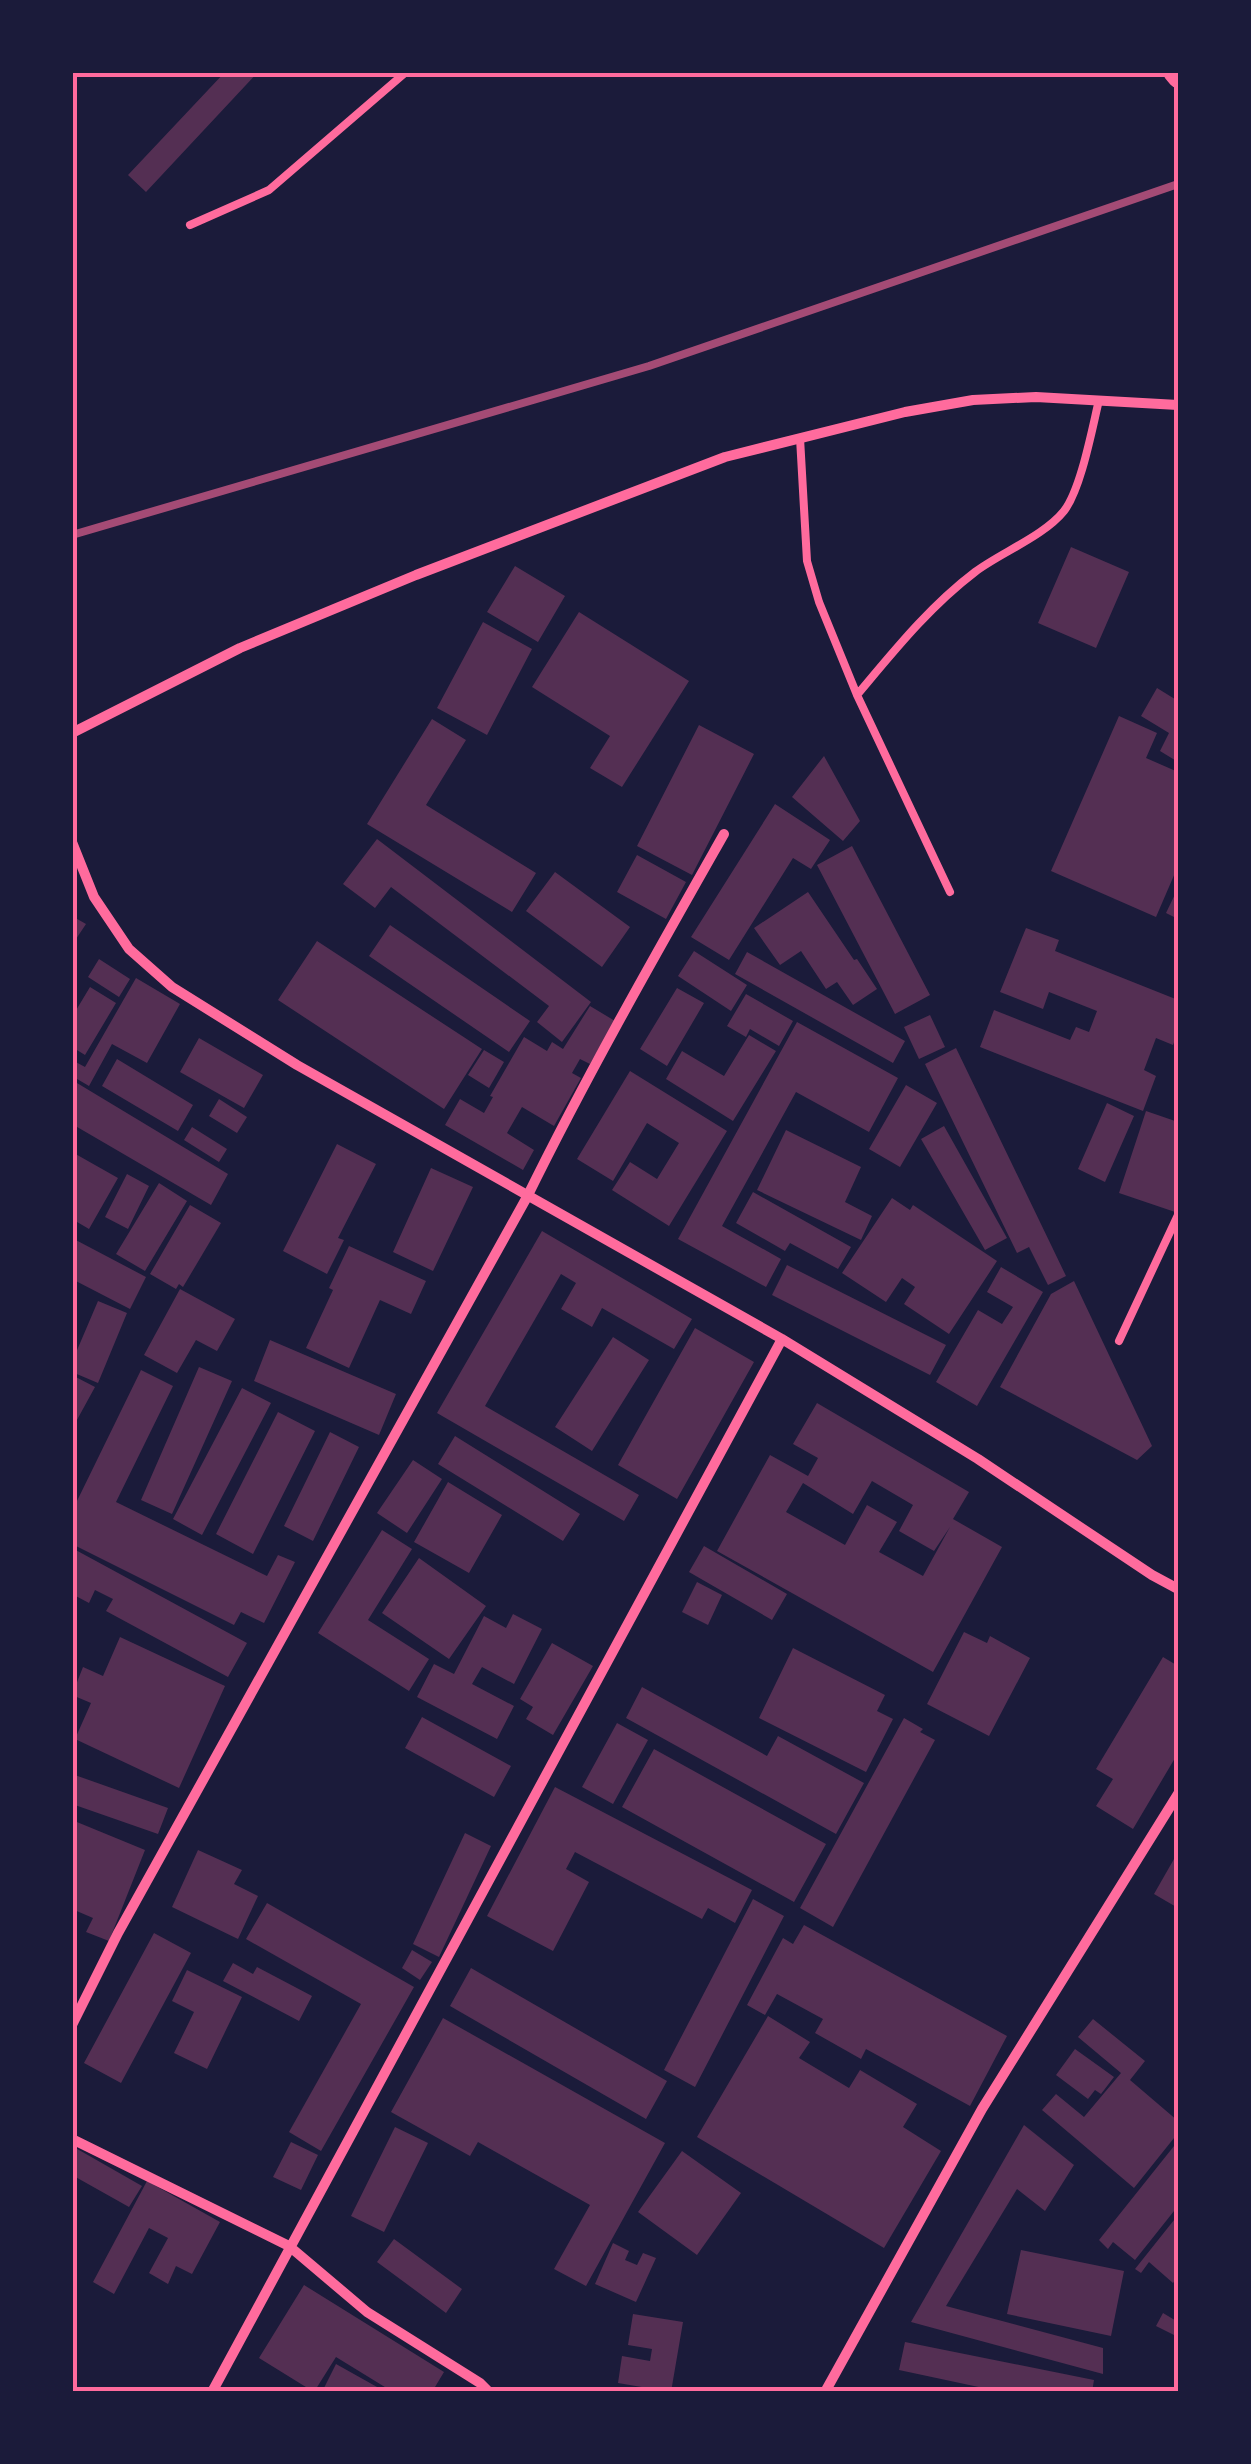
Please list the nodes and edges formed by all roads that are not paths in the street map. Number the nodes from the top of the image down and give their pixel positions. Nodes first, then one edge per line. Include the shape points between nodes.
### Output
1 (406, 72) edge
2 (1173, 72) edge
3 (1178, 78) edge
4 (190, 225) dead end
5 (1100, 400) junction
6 (1178, 406) edge
7 (800, 438) junction
8 (857, 695) junction
9 (72, 733) edge
10 (724, 834) dead end
11 (72, 842) edge
12 (950, 892) dead end
13 (527, 1197) junction
14 (1178, 1215) edge
15 (782, 1339) junction
16 (1119, 1340) dead end
17 (1178, 1589) edge
18 (1178, 1794) edge
19 (72, 2025) edge
20 (72, 2138) edge
21 (290, 2246) junction
22 (212, 2392) edge
23 (488, 2392) edge
24 (824, 2392) edge

1 - 4 lane via 269,190
2 - 3 main road
5 - 6 street
5 - 7 street via 973,400
5 - 8 lane via 1065,510 918,621
7 - 8 lane via 807,561
7 - 9 street via 725,457 399,582 240,648
8 - 12 lane
10 - 13 street
11 - 13 street via 94,897 129,949 172,987
13 - 15 street
13 - 19 street
14 - 16 lane
15 - 17 street
15 - 21 street
18 - 24 street via 982,2109
20 - 21 street
21 - 22 street
21 - 23 street via 366,2312

